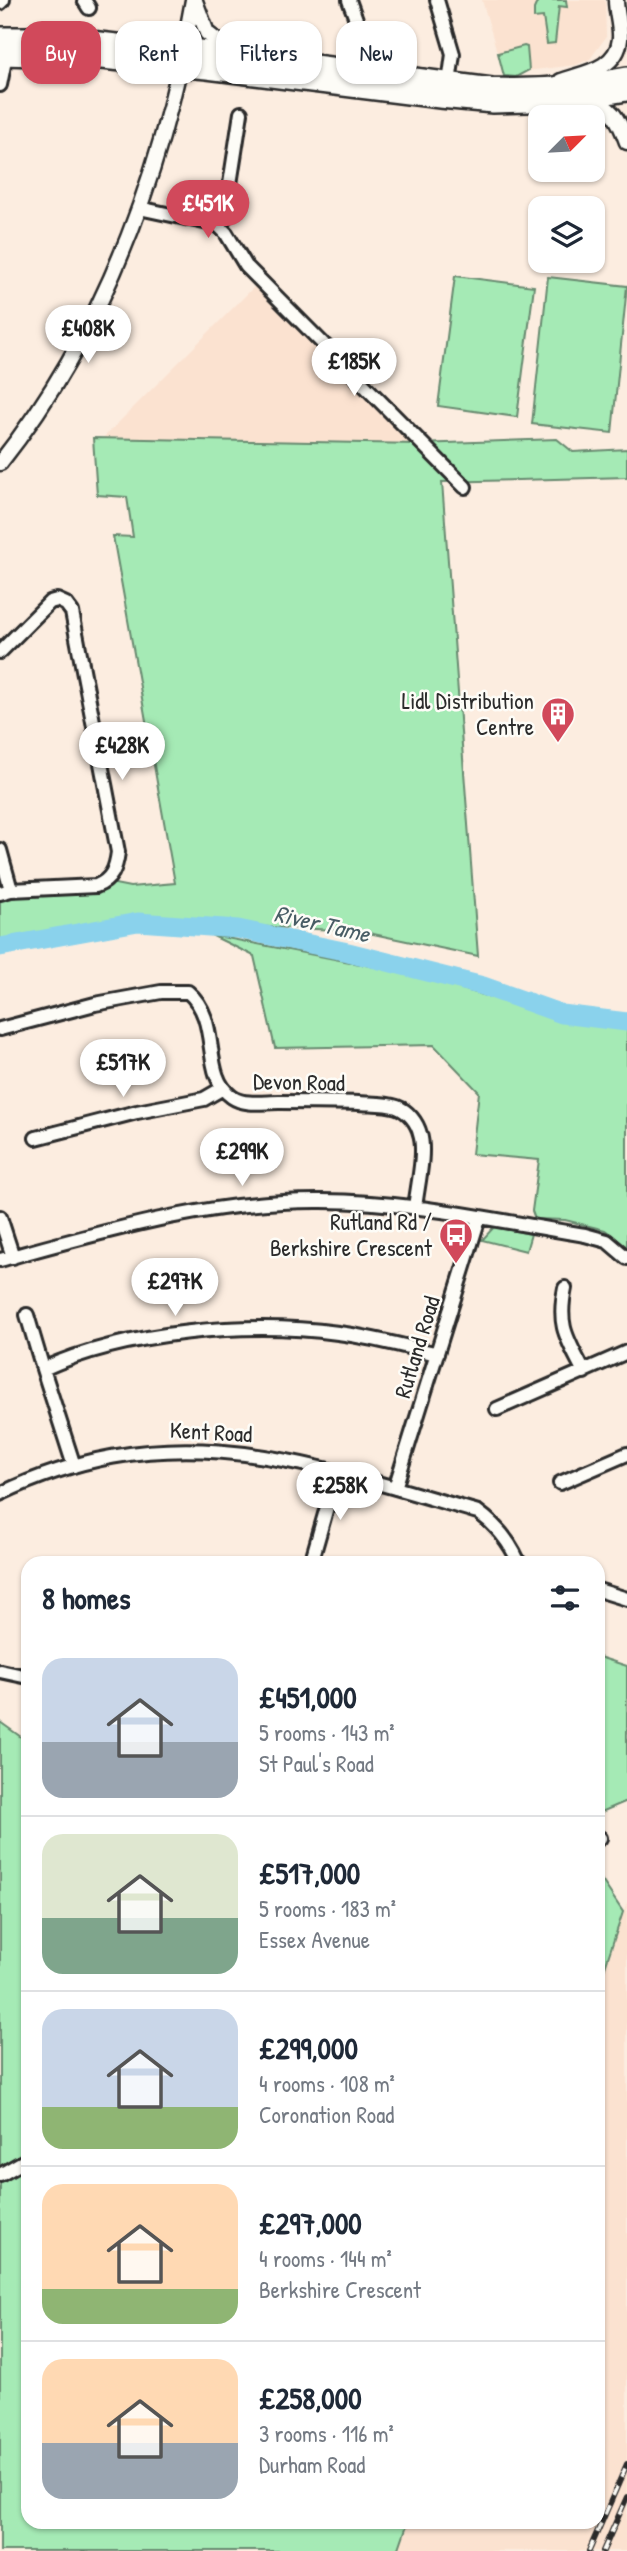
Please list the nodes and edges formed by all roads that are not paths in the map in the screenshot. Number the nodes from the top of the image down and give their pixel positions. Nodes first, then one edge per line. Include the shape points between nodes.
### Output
1 (194, 0) edge
2 (349, 0) edge
3 (437, 0) edge
4 (617, 1) edge
5 (627, 20) edge
6 (190, 21) edge
7 (355, 21) edge
8 (216, 40) edge
9 (115, 44) edge
10 (2, 49) edge
11 (115, 60) edge
12 (202, 69) edge
13 (627, 77) edge
14 (417, 79) edge
15 (449, 83) junction
16 (176, 84) edge
17 (0, 85) edge
18 (536, 89) junction
19 (627, 92) edge
20 (583, 99) junction
21 (241, 113) dead end
22 (627, 142) edge
23 (139, 208) junction
24 (218, 225) junction
25 (0, 463) edge
26 (465, 487) dead end
27 (0, 652) edge
28 (0, 850) edge
29 (6, 891) edge
30 (0, 1029) edge
31 (223, 1088) junction
32 (36, 1138) dead end
33 (415, 1208) junction
34 (0, 1217) edge
35 (479, 1218) junction
36 (6, 1258) edge
37 (627, 1258) edge
38 (565, 1288) dead end
39 (27, 1315) dead end
40 (627, 1352) edge
41 (437, 1354) junction
42 (43, 1369) junction
43 (583, 1372) junction
44 (497, 1409) dead end
45 (627, 1454) edge
46 (74, 1466) junction
47 (337, 1472) junction
48 (560, 1483) dead end
49 (395, 1488) junction
50 (0, 1494) edge
51 (313, 1556) edge
52 (516, 1556) edge
53 (605, 1592) edge
54 (627, 1599) edge
55 (0, 1671) edge
56 (21, 1676) edge
57 (21, 2163) edge
58 (0, 2175) edge

1 - 6 street
1 - 8 street via 207,33
2 - 7 street
3 - 15 street via 453,54
4 - 5 street
4 - 18 street via 620,41 612,58 598,69
9 - 10 highway via 56,37
10 - 11 highway
10 - 17 street
12 - 20 highway via 493,103
13 - 18 highway
14 - 15 highway
15 - 18 highway
16 - 23 street
19 - 20 highway
20 - 22 street via 603,104 615,114
21 - 24 street via 226,210
23 - 24 street
23 - 25 street via 113,277 80,344
24 - 26 street via 246,266
27 - 29 street via 50,603 57,600 72,612 118,852 108,879 96,886
28 - 29 street
30 - 31 street, Devon Road via 95,1004 188,992 202,1005 213,1063
31 - 32 street via 204,1099
31 - 33 street, Devon Road via 241,1102 380,1104 404,1110 421,1138
33 - 35 street
33 - 36 street via 323,1200 195,1211
34 - 36 street
35 - 37 street via 599,1237
35 - 41 street, Rutland Road
38 - 43 street via 562,1326
39 - 42 street
40 - 43 street
41 - 42 street via 335,1332 241,1328 128,1343
41 - 49 street, Rutland Road
42 - 46 street
43 - 44 street
45 - 48 street
46 - 47 street, Kent Road via 121,1455 191,1449 255,1455
46 - 50 street, Kent Road
47 - 49 street, Kent Road
47 - 51 street
49 - 52 street, Kent Road via 478,1512 493,1523
53 - 54 street
55 - 56 street
57 - 58 street

